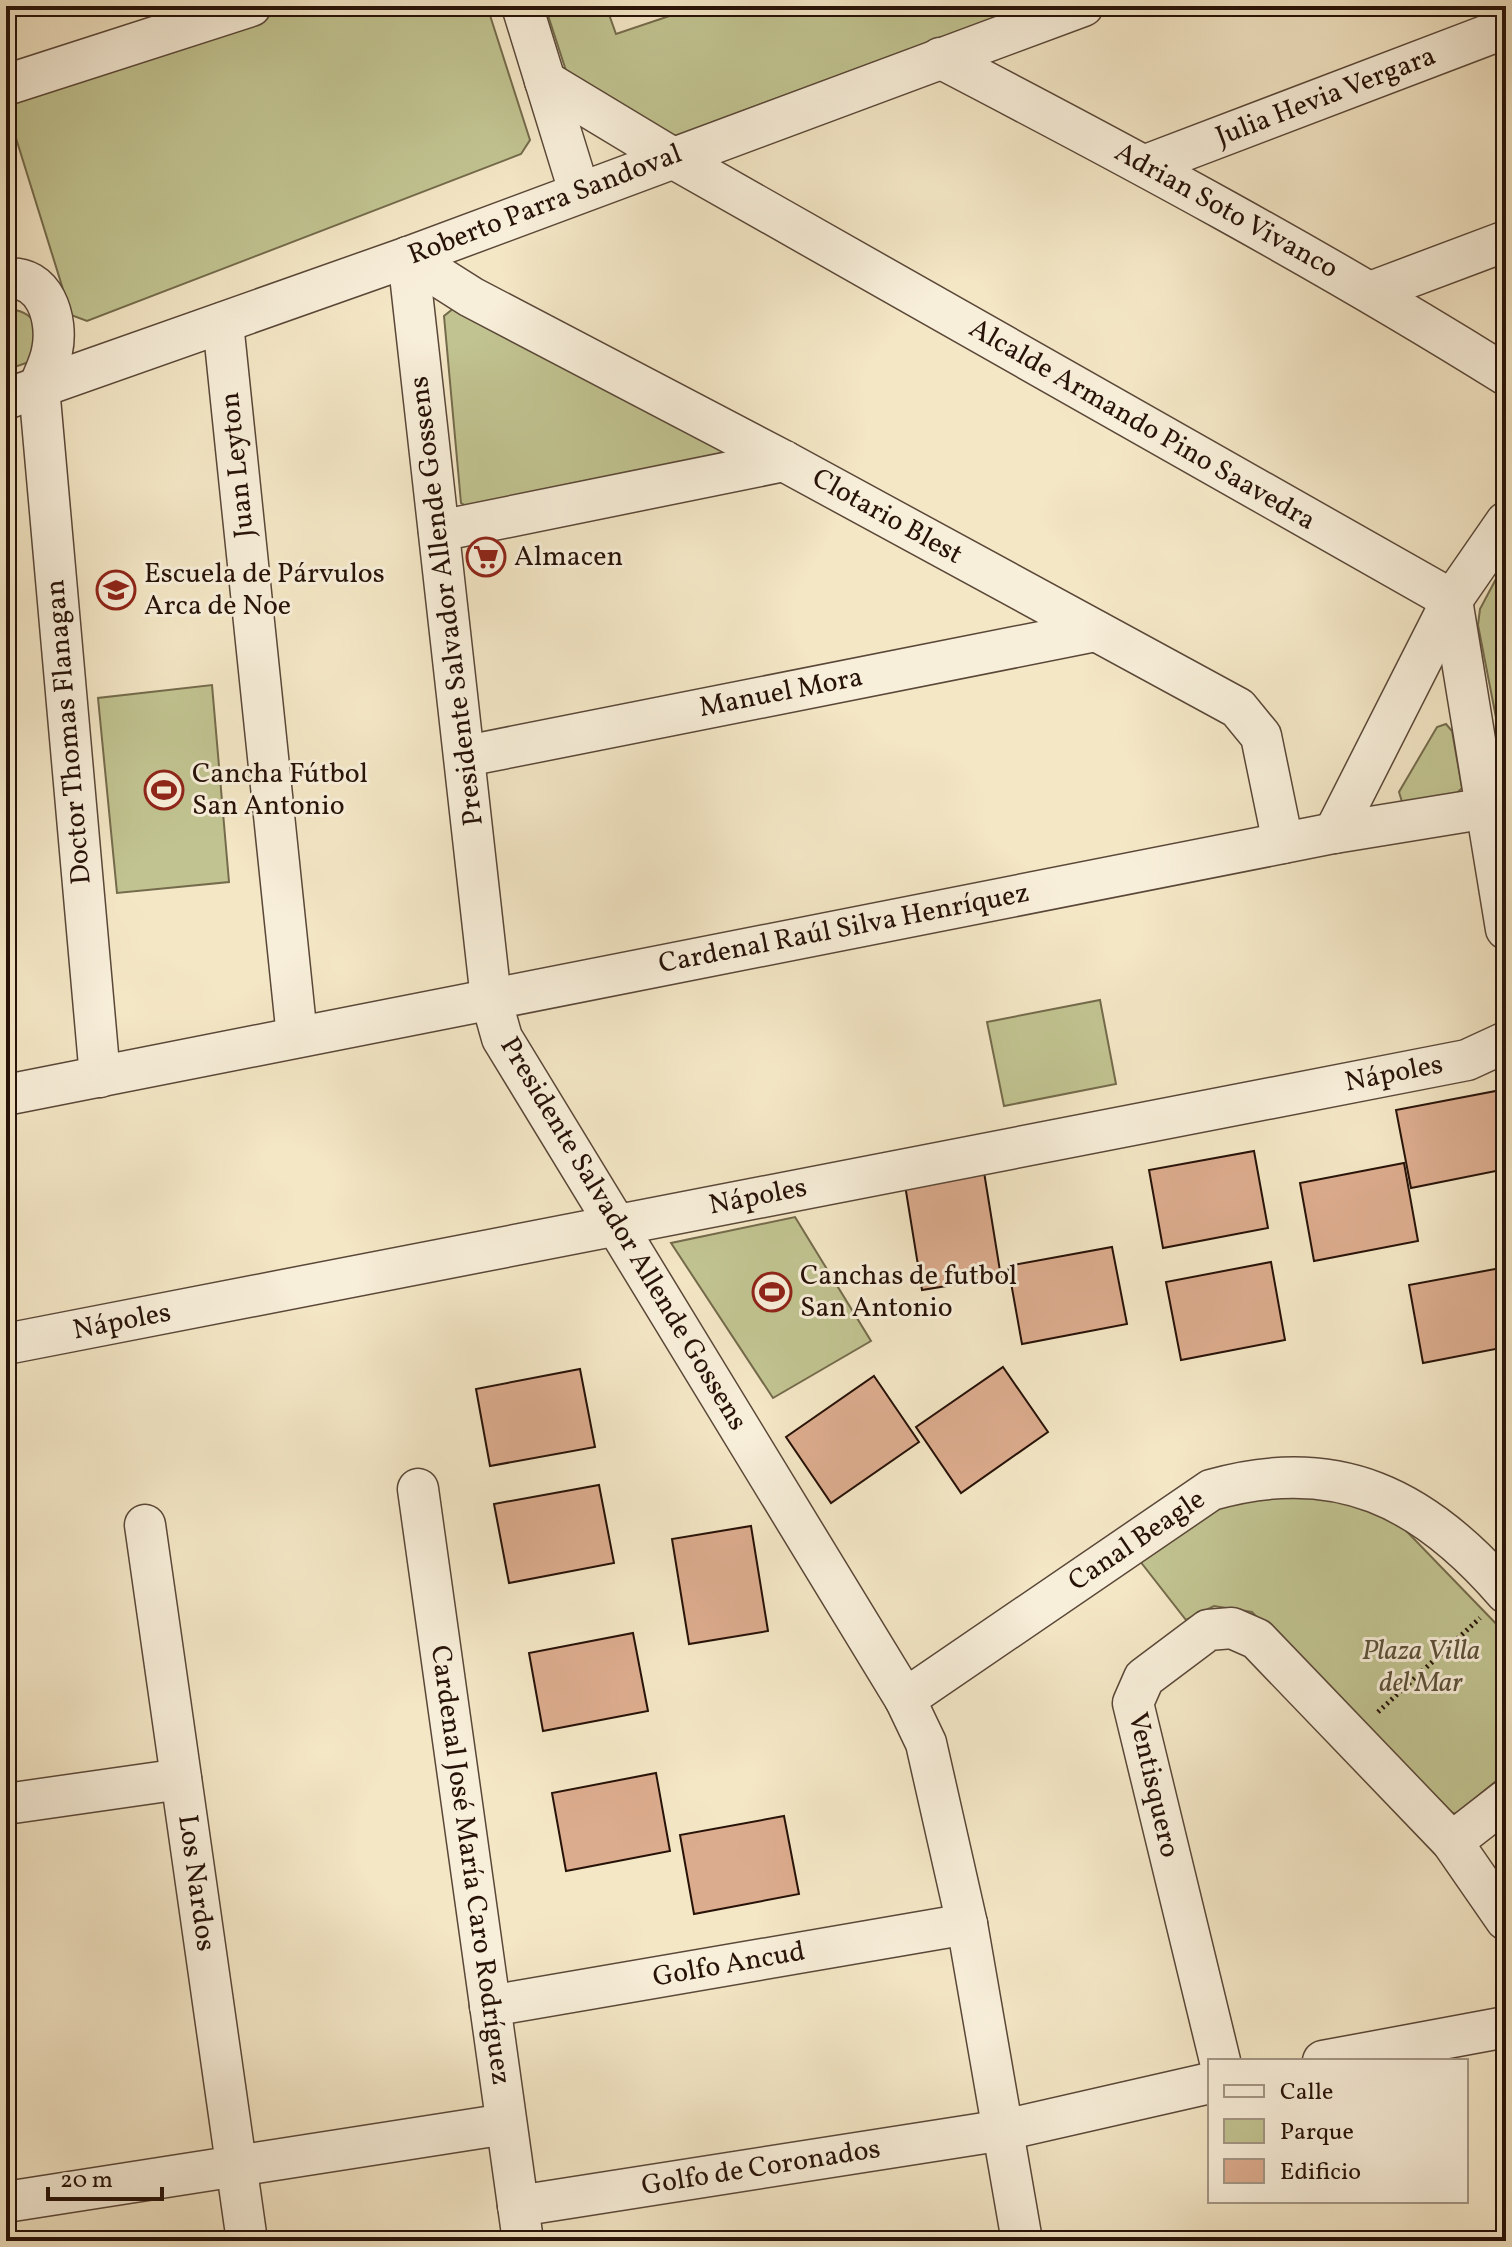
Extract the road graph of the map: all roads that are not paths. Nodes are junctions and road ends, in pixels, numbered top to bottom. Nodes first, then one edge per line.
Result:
1 (251, 6) edge
2 (522, 6) edge
3 (1083, 6) edge
4 (1506, 28) edge
5 (940, 58) junction
6 (545, 81) junction
7 (6, 85) edge
8 (671, 157) junction
9 (1146, 165) junction
10 (579, 191) junction
11 (1506, 241) edge
12 (408, 257) junction
13 (6, 279) edge
14 (1373, 291) junction
15 (223, 323) junction
16 (1506, 375) edge
17 (22, 393) edge
18 (784, 461) junction
19 (1506, 522) edge
20 (439, 531) junction
21 (1452, 600) junction
22 (1096, 631) junction
23 (466, 756) junction
24 (1497, 806) edge
25 (1334, 833) junction
26 (1283, 843) junction
27 (1506, 929) edge
28 (491, 999) junction
29 (297, 1037) junction
30 (1506, 1042) edge
31 (100, 1077) junction
32 (6, 1095) edge
33 (617, 1225) junction
34 (6, 1344) edge
35 (418, 1489) dead end
36 (145, 1525) dead end
37 (1496, 1585) edge
38 (905, 1699) junction
39 (181, 1779) junction
40 (1506, 1800) edge
41 (6, 1804) edge
42 (1452, 1842) junction
43 (1506, 1920) edge
44 (967, 1924) junction
45 (490, 2006) junction
46 (1506, 2027) edge
47 (1219, 2059) edge
48 (1334, 2059) edge
49 (1208, 2083) edge
50 (506, 2124) junction
51 (1004, 2130) junction
52 (236, 2167) junction
53 (6, 2202) edge
54 (520, 2224) edge
55 (247, 2241) edge
56 (1022, 2241) edge

1 - 7 street
2 - 6 street
3 - 5 street, Roberto Parra Sandoval
4 - 9 street, Julia Hevia Vergara
5 - 8 street, Roberto Parra Sandoval
5 - 9 street, Adrian Soto Vivanco
6 - 8 street, Alcalde Armando Pino Saavedra
6 - 10 street
8 - 10 street, Roberto Parra Sandoval
8 - 21 street, Alcalde Armando Pino Saavedra
9 - 14 street, Adrian Soto Vivanco
10 - 12 street, Roberto Parra Sandoval
11 - 14 street
12 - 15 street, Roberto Parra Sandoval
12 - 18 street, Clotario Blest
12 - 20 street, Presidente Salvador Allende Gossens
13 - 17 street
14 - 16 street, Adrian Soto Vivanco
15 - 17 street, Roberto Parra Sandoval
15 - 29 street, Juan Leyton
17 - 31 street, Doctor Thomas Flanagan
18 - 20 street
18 - 22 street, Clotario Blest
19 - 21 street
20 - 23 street, Presidente Salvador Allende Gossens
21 - 24 street
21 - 25 street
22 - 23 street, Manuel Mora
22 - 26 street, Clotario Blest
23 - 28 street, Presidente Salvador Allende Gossens
24 - 25 street, Cardenal Raúl Silva Henríquez
24 - 27 street
25 - 26 street, Cardenal Raúl Silva Henríquez
26 - 28 street, Cardenal Raúl Silva Henríquez
28 - 29 street, Cardenal Raúl Silva Henríquez
28 - 33 street, Presidente Salvador Allende Gossens
29 - 31 street, Cardenal Raúl Silva Henríquez
30 - 33 street, Nápoles
31 - 32 street, Cardenal Raúl Silva Henríquez
33 - 34 street, Nápoles
33 - 38 street, Presidente Salvador Allende Gossens
35 - 45 street, Cardenal José María Caro Rodríguez
36 - 39 street, Los Nardos
37 - 38 street, Canal Beagle
38 - 44 street, Presidente Salvador Allende Gossens
39 - 41 street
39 - 52 street, Los Nardos
40 - 42 street
42 - 43 street, Ventisquero
42 - 47 street, Ventisquero
44 - 45 street, Golfo Ancud
44 - 51 street
45 - 50 street, Cardenal José María Caro Rodríguez
46 - 48 street
49 - 51 street, Golfo de Coronados
50 - 52 street
50 - 54 street, Cardenal José María Caro Rodríguez
51 - 54 street, Golfo de Coronados
51 - 56 street
52 - 53 street
52 - 55 street, Los Nardos

